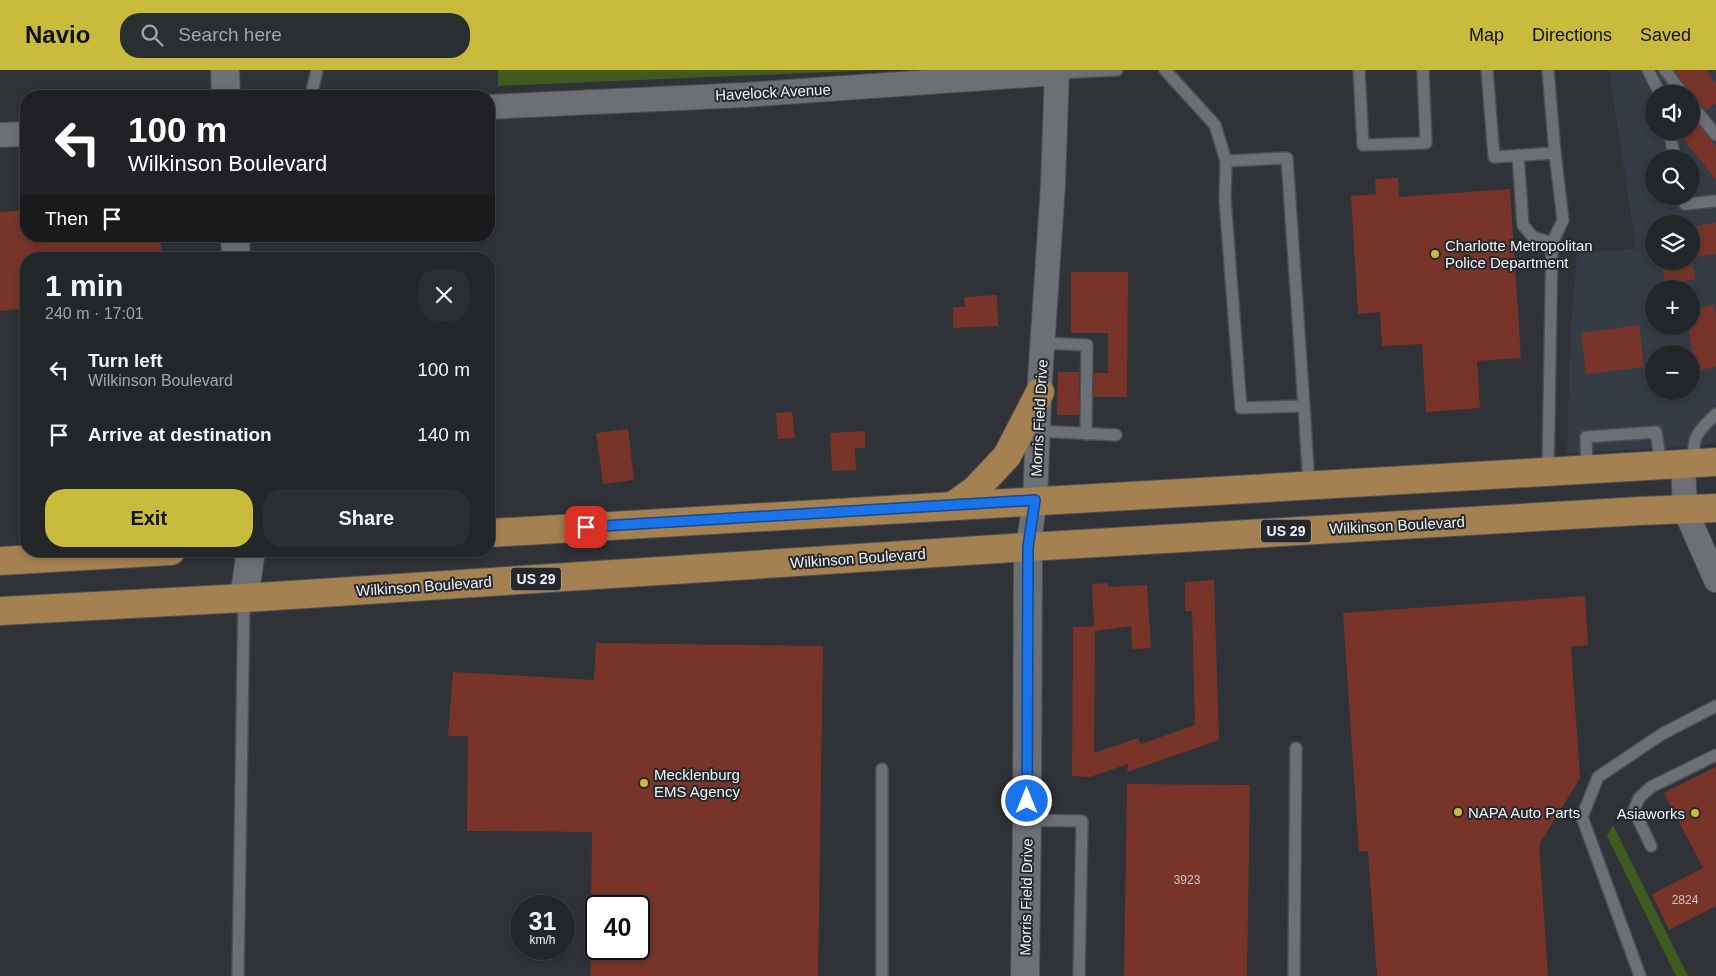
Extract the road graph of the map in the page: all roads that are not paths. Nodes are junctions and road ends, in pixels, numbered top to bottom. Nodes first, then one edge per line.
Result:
1 (225, 70) edge
2 (317, 70) edge
3 (1117, 70) edge
4 (1165, 70) edge
5 (1359, 70) edge
6 (1423, 70) edge
7 (1487, 70) edge
8 (1548, 70) edge
9 (1648, 70) edge
10 (1664, 70) edge
11 (1057, 72) edge
12 (1656, 85) edge
13 (1676, 85) edge
14 (226, 90) edge
15 (312, 90) edge
16 (495, 108) edge
17 (1700, 115) edge
18 (20, 134) edge
19 (1716, 135) edge
20 (0, 136) edge
21 (1555, 153) junction
22 (1518, 156) junction
23 (1226, 161) junction
24 (1716, 200) edge
25 (1700, 202) edge
26 (1552, 243) junction
27 (1043, 343) junction
28 (1040, 392) junction
29 (1304, 406) junction
30 (1716, 414) edge
31 (1038, 431) junction
32 (1086, 434) junction
33 (1116, 435) dead end
34 (1688, 464) edge
35 (1548, 471) junction
36 (1309, 486) junction
37 (1035, 500) junction
38 (954, 505) junction
39 (1716, 508) edge
40 (1685, 510) junction
41 (495, 533) edge
42 (1028, 547) junction
43 (68, 557) edge
44 (251, 557) edge
45 (0, 561) edge
46 (1716, 580) edge
47 (244, 598) junction
48 (0, 611) edge
49 (1716, 706) edge
50 (1296, 748) dead end
51 (1716, 755) edge
52 (882, 769) dead end
53 (1027, 820) junction
54 (1651, 846) dead end
55 (238, 976) edge
56 (882, 976) edge
57 (1025, 976) edge
58 (1080, 976) edge
59 (1294, 976) edge
60 (1640, 976) edge

1 - 14 street
2 - 15 lane
3 - 11 lane
4 - 23 lane
5 - 6 lane
7 - 22 lane
8 - 21 lane
9 - 12 lane
10 - 13 lane
11 - 16 street, Havelock Avenue
11 - 27 street, Morris Field Drive
17 - 19 lane
18 - 20 street
21 - 22 lane
21 - 26 lane
22 - 26 lane
23 - 29 lane
23 - 29 lane
24 - 25 lane
26 - 35 lane
27 - 28 street, Morris Field Drive
27 - 32 lane
28 - 31 street, Morris Field Drive
28 - 38 main road
29 - 36 lane
30 - 34 lane
31 - 32 lane
31 - 37 street, Morris Field Drive
32 - 33 lane
34 - 35 main road
34 - 40 street
35 - 36 main road
36 - 37 main road
37 - 38 main road
37 - 42 street, Morris Field Drive
38 - 41 main road
39 - 40 main road, Wilkinson Boulevard / US 29
40 - 42 main road, Wilkinson Boulevard / US 29
40 - 46 street
42 - 47 main road, Wilkinson Boulevard / US 29
42 - 53 street, Morris Field Drive
43 - 45 main road
44 - 47 street
47 - 48 main road, Wilkinson Boulevard / US 29
47 - 55 lane
49 - 60 lane
50 - 59 lane
51 - 54 lane
52 - 56 lane
53 - 57 street, Morris Field Drive
53 - 58 lane

